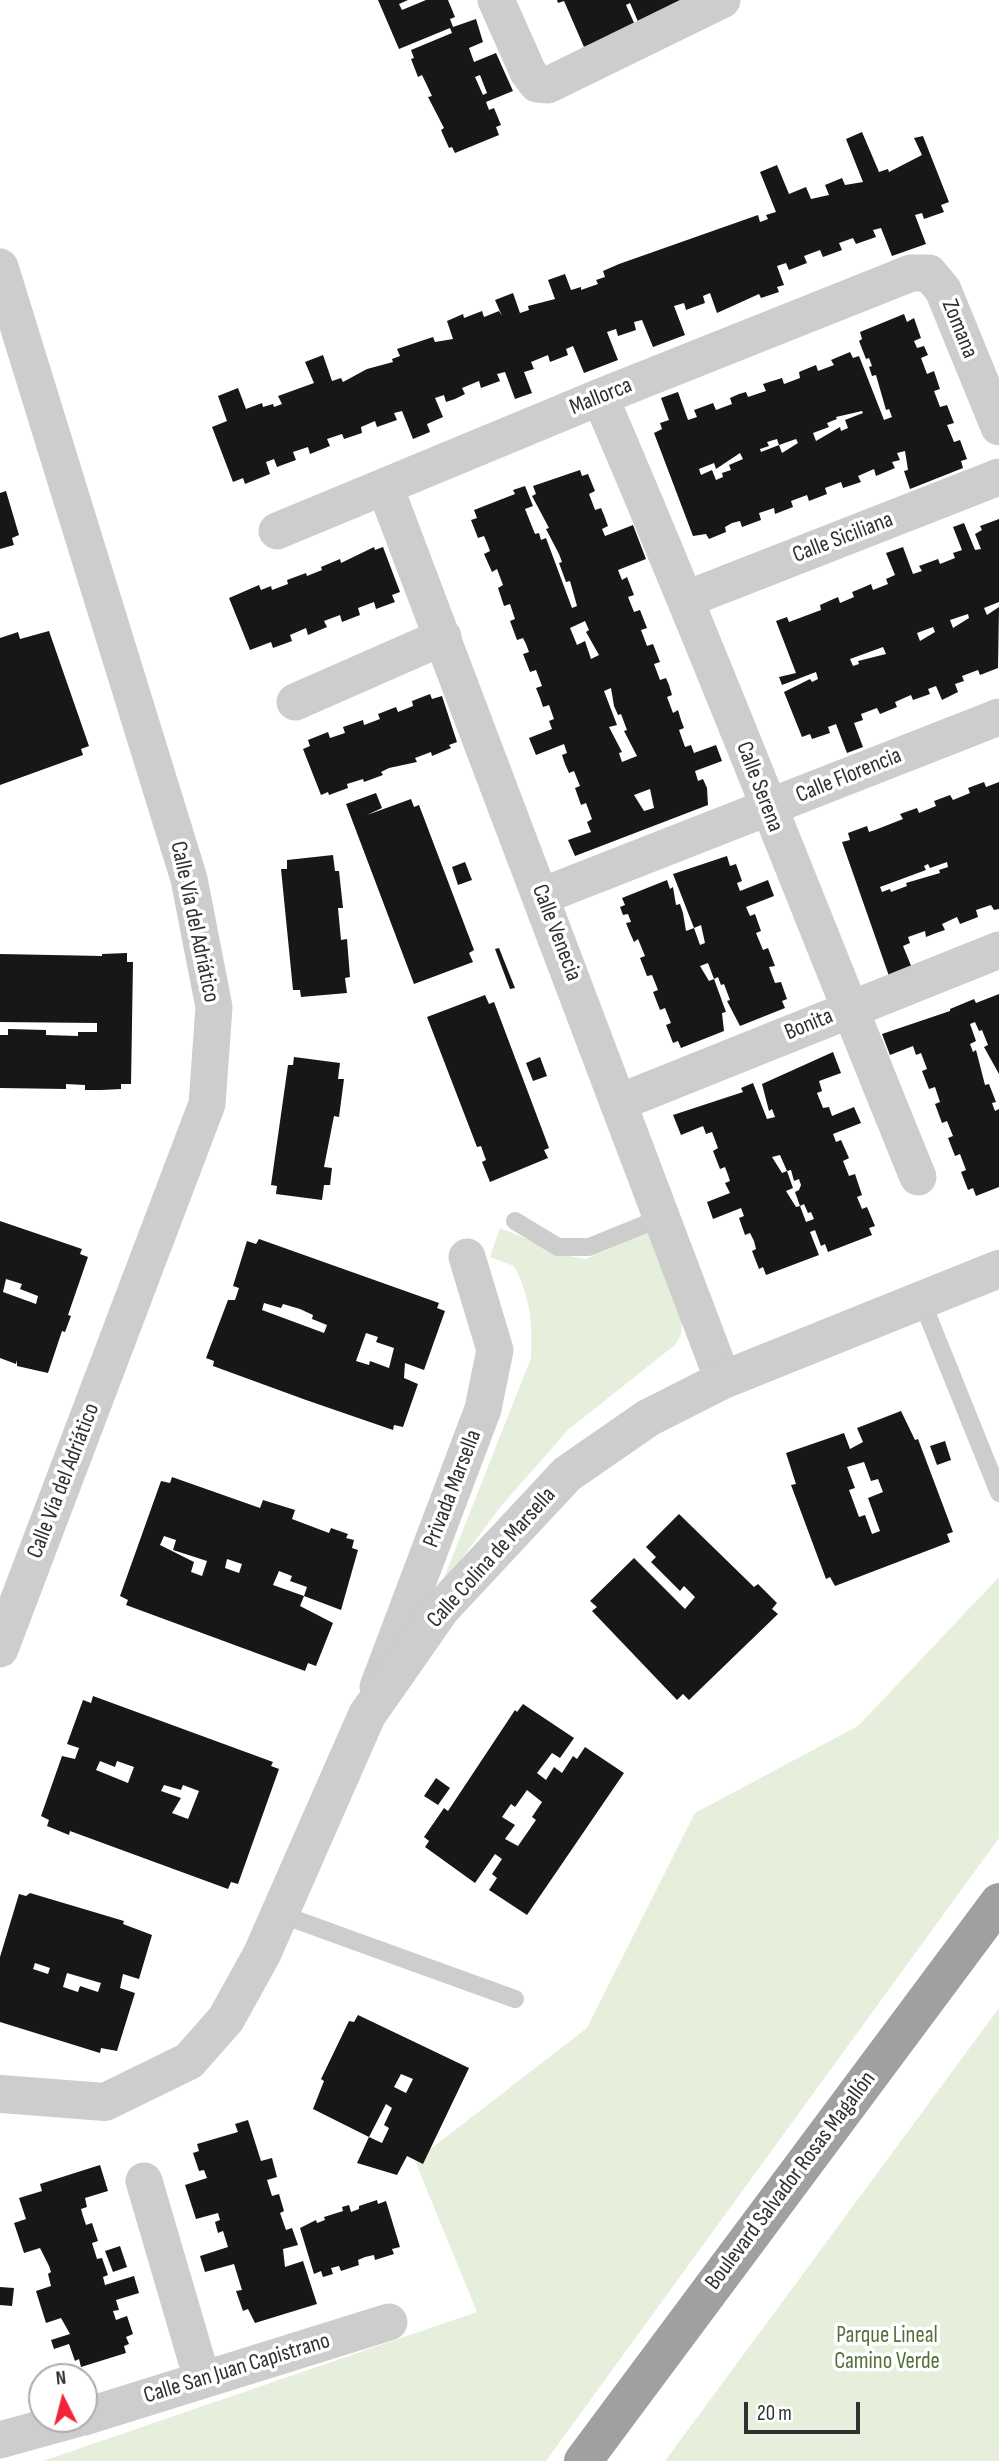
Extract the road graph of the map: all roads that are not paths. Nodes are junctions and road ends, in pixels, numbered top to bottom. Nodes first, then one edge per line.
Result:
1 (496, 0) edge
2 (722, 0) edge
3 (0, 267) edge
4 (929, 273) joint
5 (600, 397) junction
6 (999, 427) edge
7 (999, 477) edge
8 (385, 487) junction
9 (277, 531) dead end
10 (687, 599) junction
11 (443, 637) junction
12 (295, 702) dead end
13 (999, 717) edge
14 (767, 808) junction
15 (542, 896) junction
16 (999, 950) edge
17 (849, 1008) junction
18 (620, 1102) junction
19 (918, 1177) dead end
20 (663, 1217) junction
21 (515, 1221) dead end
22 (467, 1257) dead end
23 (999, 1269) edge
24 (921, 1299) junction
25 (723, 1380) junction
26 (999, 1493) edge
27 (0, 1649) edge
28 (367, 1715) junction
29 (998, 1905) edge
30 (280, 1914) junction
31 (515, 1999) dead end
32 (0, 2094) edge
33 (144, 2181) dead end
34 (389, 2322) dead end
35 (202, 2379) junction
36 (98, 2412) edge
37 (28, 2432) edge
38 (0, 2440) edge
39 (583, 2461) edge

1 - 2 street
3 - 27 street, Calle Vía del Adriático
4 - 5 street, Mallorca
4 - 6 street, Zomana
5 - 8 street, Mallorca
5 - 10 street, Calle Serena
7 - 10 street, Calle Siciliana
8 - 9 street, Mallorca
8 - 11 street, Calle Venecia
10 - 14 street, Calle Serena
11 - 12 street
11 - 15 street, Calle Venecia
13 - 14 street, Calle Florencia
14 - 15 street, Calle Florencia
14 - 17 street, Calle Serena
15 - 18 street, Calle Venecia
16 - 17 street, Bonita
17 - 18 street, Bonita
17 - 19 street, Calle Serena
18 - 20 street, Calle Venecia
20 - 21 lane
20 - 25 street, Calle Venecia
22 - 28 street, Privada Marsella
23 - 24 street, Calle Colina de Marsella
24 - 25 street, Calle Colina de Marsella
24 - 26 lane
25 - 28 street, Calle Colina de Marsella
28 - 30 street, Calle Colina de Marsella
29 - 39 highway, Boulevard Salvador Rosas Magallón
30 - 31 lane
30 - 32 street, Calle Colina de Marsella
33 - 35 street
34 - 35 street, Calle San Juan Capistrano
35 - 36 street, Calle San Juan Capistrano
37 - 38 street

